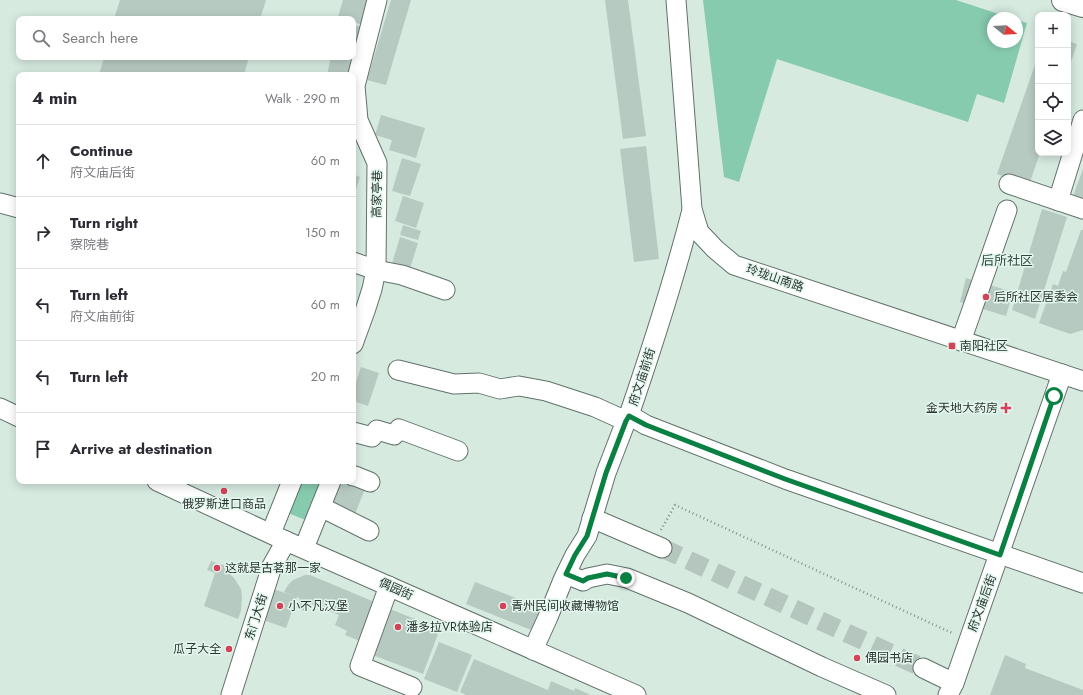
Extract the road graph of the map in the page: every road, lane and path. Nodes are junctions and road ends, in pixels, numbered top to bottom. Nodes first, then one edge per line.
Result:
1 (377, 0) edge
2 (676, 0) edge
3 (1063, 0) edge
4 (1083, 6) edge
5 (356, 82) edge
6 (356, 97) edge
7 (1083, 120) edge
8 (1010, 184) dead end
9 (1058, 200) junction
10 (0, 203) edge
11 (16, 207) edge
12 (692, 209) junction
13 (1083, 209) edge
14 (1007, 210) dead end
15 (356, 263) edge
16 (376, 270) junction
17 (444, 290) dead end
18 (356, 336) edge
19 (961, 341) junction
20 (398, 370) dead end
21 (1062, 374) junction
22 (1083, 381) edge
23 (0, 408) edge
24 (16, 416) edge
25 (628, 418) junction
26 (356, 433) edge
27 (458, 451) dead end
28 (164, 484) edge
29 (291, 484) edge
30 (330, 484) edge
31 (321, 507) junction
32 (592, 518) junction
33 (369, 531) dead end
34 (279, 537) junction
35 (657, 546) joint
36 (304, 548) junction
37 (1000, 555) junction
38 (566, 574) junction
39 (1083, 583) edge
40 (389, 586) junction
41 (969, 641) junction
42 (533, 650) junction
43 (924, 668) tunnel mouth
44 (412, 687) dead end
45 (951, 689) edge
46 (626, 693) edge
47 (231, 695) edge
48 (886, 695) edge

1 - 5 street, 高家亭巷
2 - 12 street, 玲珑山南路
3 - 4 main road
6 - 16 street, 高家亭巷
7 - 9 street
8 - 9 street
9 - 13 street
10 - 11 street
12 - 19 street, 玲珑山南路
12 - 25 street, 府文庙前街
14 - 19 street
15 - 16 street
16 - 17 street
16 - 18 street, 高家亭巷
19 - 21 street, 玲珑山南路
20 - 25 street
21 - 22 street, 玲珑山南路
21 - 37 street, 府文庙后街
23 - 24 street
25 - 32 street, 府文庙前街
25 - 37 street
26 - 27 street
28 - 34 street, 偶园街
29 - 34 street
30 - 31 street
31 - 33 street
31 - 36 street
32 - 35 street
32 - 38 street, 府文庙前街
34 - 36 street, 偶园街
34 - 47 street, 东门大街
35 - 41 path
36 - 40 street, 偶园街
37 - 39 street
37 - 41 street, 府文庙后街
38 - 42 street, 府文庙前街
38 - 48 street
40 - 42 street, 偶园街
40 - 44 street
41 - 45 street, 府文庙后街
42 - 46 street, 偶园街
43 - 45 street

